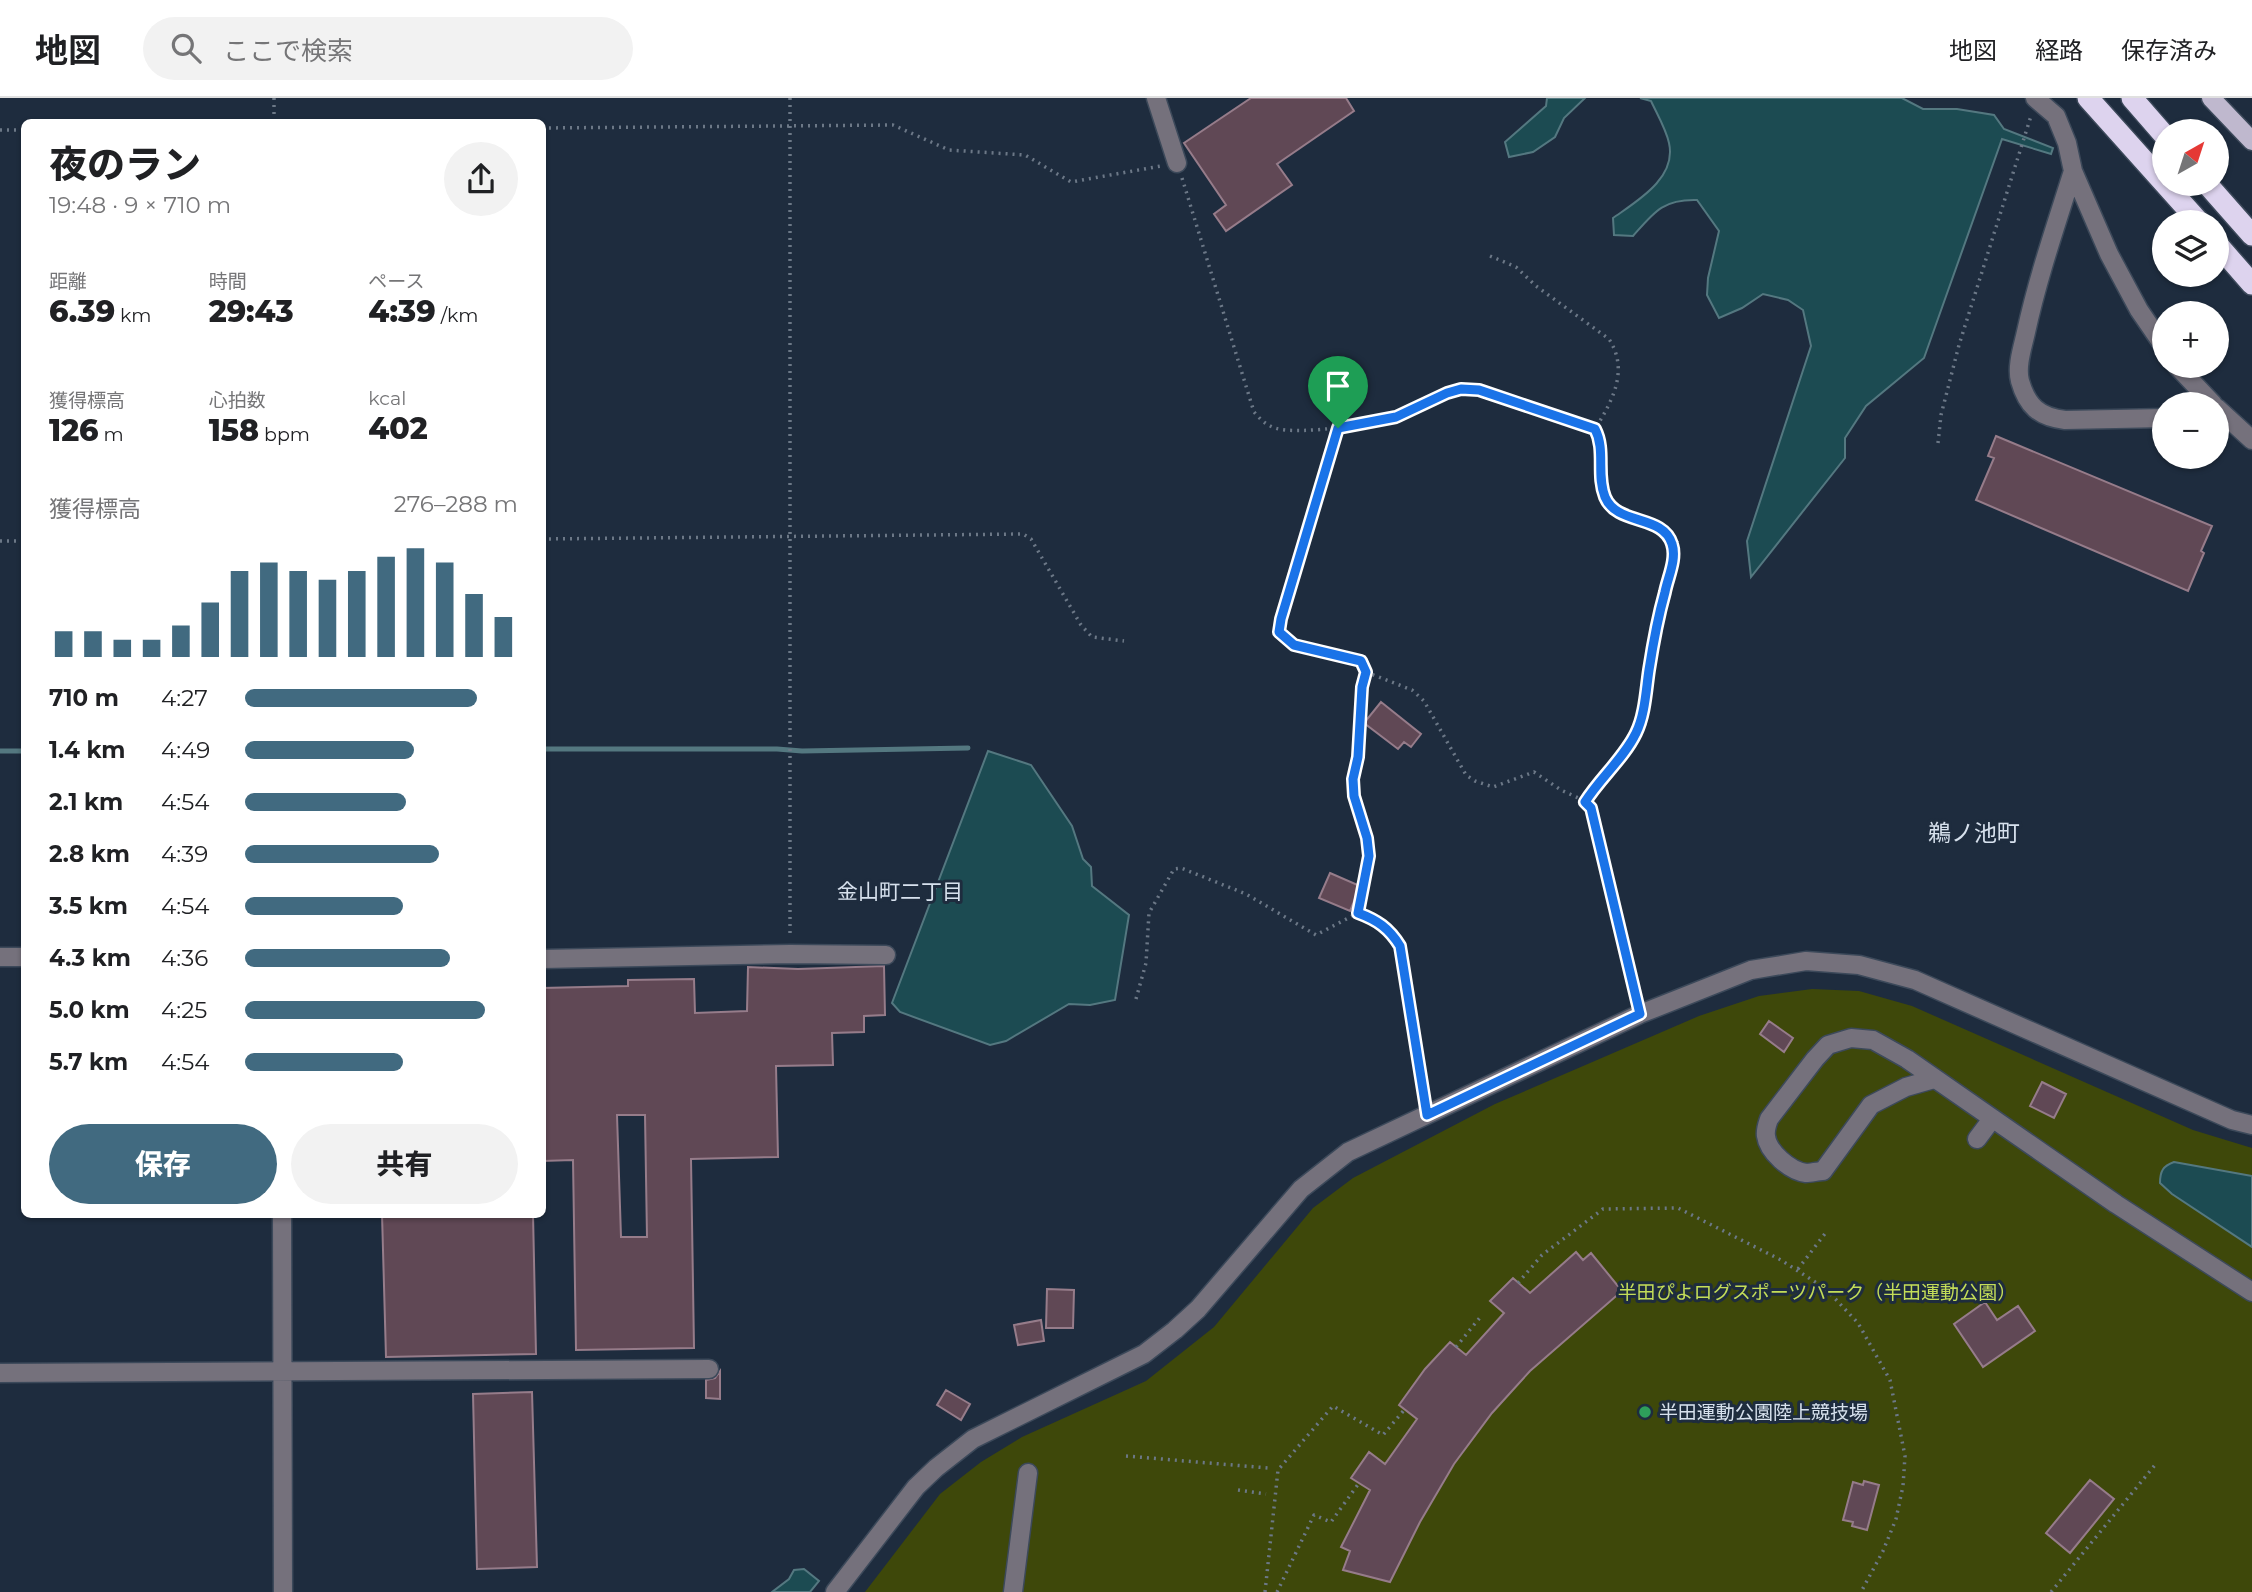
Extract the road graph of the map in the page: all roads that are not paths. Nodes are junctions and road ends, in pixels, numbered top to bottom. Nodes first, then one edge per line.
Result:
1 (1156, 98) edge
2 (2036, 98) edge
3 (2088, 98) edge
4 (2132, 98) edge
5 (2211, 98) edge
6 (2152, 121) edge
7 (2252, 141) edge
8 (1177, 163) road end
9 (2073, 171) junction
10 (2218, 196) edge
11 (2188, 210) edge
12 (2252, 235) edge
13 (2229, 258) edge
14 (2252, 284) edge
15 (2152, 329) edge
16 (2188, 378) edge
17 (2202, 392) edge
18 (2152, 418) edge
19 (2229, 419) edge
20 (2252, 440) edge
21 (886, 955) dead end
22 (0, 957) edge
23 (21, 957) edge
24 (546, 960) edge
25 (1934, 1079) junction
26 (1992, 1119) junction
27 (2252, 1125) edge
28 (1977, 1139) dead end
29 (282, 1218) edge
30 (2252, 1292) edge
31 (709, 1369) dead end
32 (281, 1372) junction
33 (0, 1373) edge
34 (1028, 1473) dead end
35 (283, 1592) edge
36 (835, 1592) edge
37 (1013, 1592) edge

1 - 8 street
2 - 9 street
3 - 11 highway
4 - 6 highway
5 - 7 main road
9 - 15 street
9 - 18 street
10 - 12 highway
13 - 14 highway
16 - 17 street
19 - 20 street
21 - 24 street
22 - 23 street
25 - 25 street
25 - 26 street
26 - 28 street
26 - 30 street
27 - 36 street
29 - 32 street
31 - 32 street
32 - 33 street
32 - 35 street
34 - 37 street

